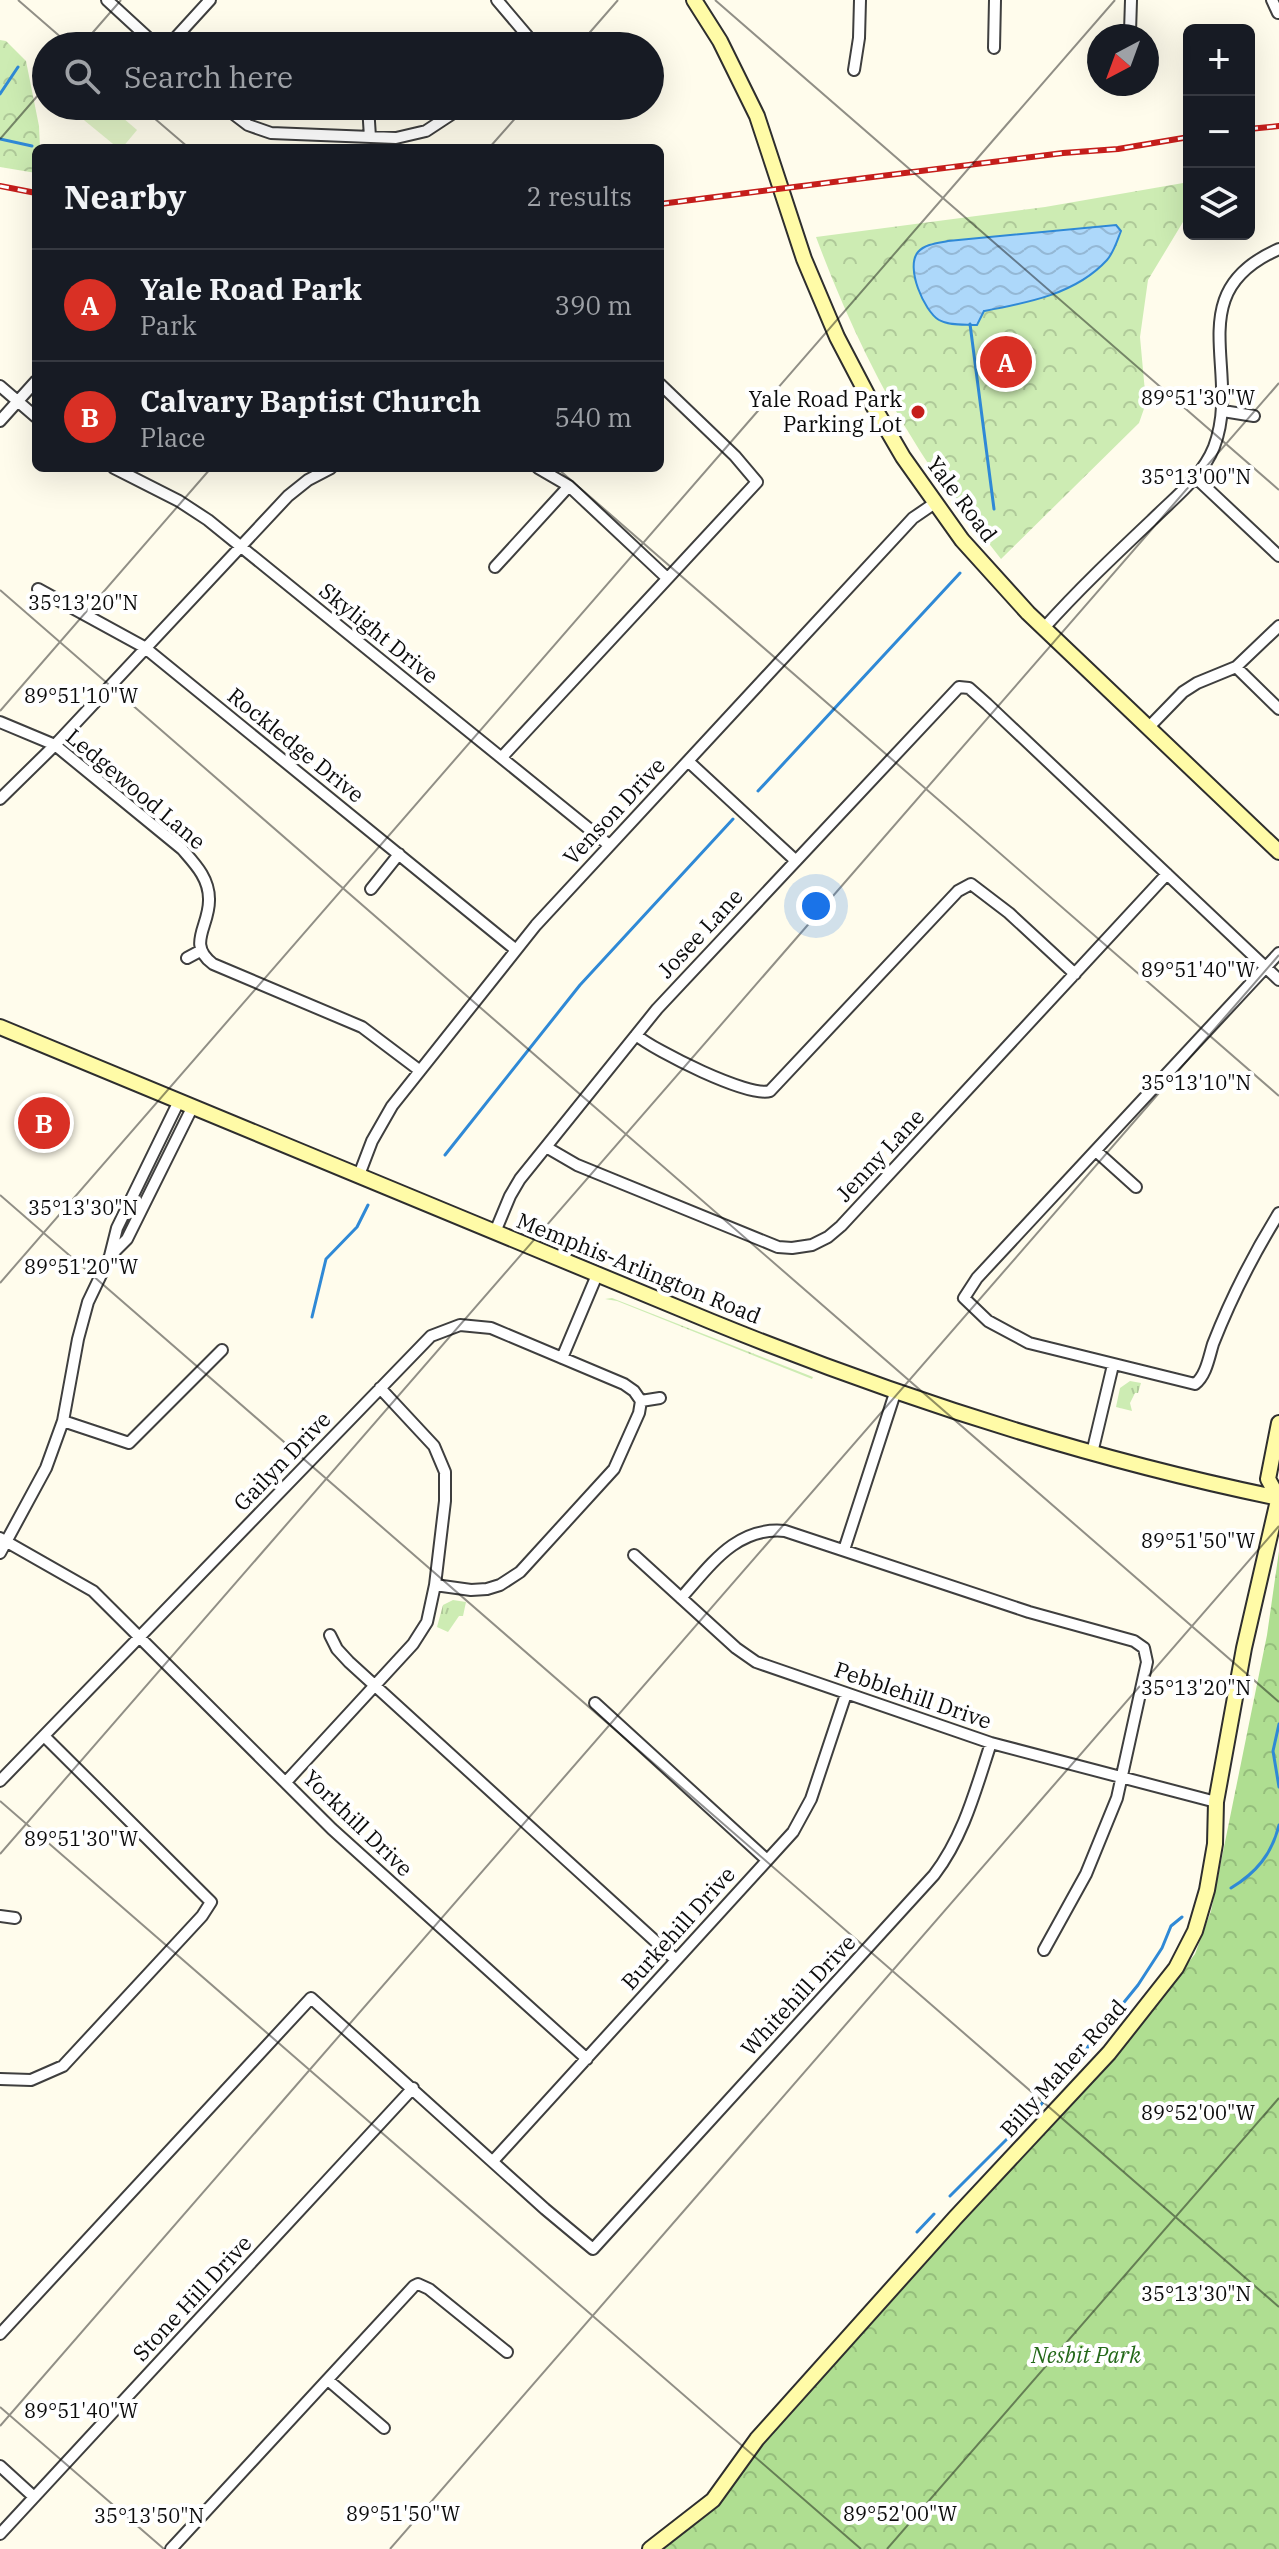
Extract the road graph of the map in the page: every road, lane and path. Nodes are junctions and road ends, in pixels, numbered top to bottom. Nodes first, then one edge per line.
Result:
1 (107, 0) edge
2 (210, 0) edge
3 (497, 0) edge
4 (694, 0) edge
5 (860, 0) edge
6 (995, 0) edge
7 (1131, 0) edge
8 (1272, 0) edge
9 (1278, 13) edge
10 (1130, 24) edge
11 (142, 32) edge
12 (181, 32) edge
13 (524, 32) edge
14 (994, 48) dead end
15 (854, 70) dead end
16 (241, 120) edge
17 (369, 120) edge
18 (443, 120) edge
19 (370, 137) junction
20 (1279, 249) edge
21 (32, 385) edge
22 (0, 386) edge
23 (664, 388) edge
24 (18, 401) junction
25 (1223, 411) junction
26 (32, 413) edge
27 (1254, 416) dead end
28 (0, 421) edge
29 (324, 472) edge
30 (545, 472) edge
31 (140, 474) edge
32 (1195, 477) junction
33 (569, 486) junction
34 (935, 503) junction
35 (239, 546) junction
36 (1279, 556) edge
37 (495, 567) dead end
38 (667, 578) junction
39 (38, 589) dead end
40 (1279, 626) edge
41 (1044, 628) junction
42 (144, 647) junction
43 (1236, 667) junction
44 (1279, 709) edge
45 (0, 722) edge
46 (1148, 728) junction
47 (55, 745) junction
48 (502, 757) junction
49 (688, 761) junction
50 (0, 799) edge
51 (609, 845) junction
52 (1279, 852) edge
53 (399, 854) junction
54 (795, 860) junction
55 (1167, 874) junction
56 (371, 889) dead end
57 (516, 950) junction
58 (200, 951) junction
59 (1279, 953) edge
60 (187, 958) dead end
61 (1266, 968) junction
62 (1075, 974) junction
63 (1279, 980) edge
64 (0, 1027) edge
65 (636, 1035) junction
66 (419, 1070) junction
67 (186, 1104) junction
68 (546, 1147) junction
69 (1096, 1151) junction
70 (359, 1175) junction
71 (1136, 1187) dead end
72 (1279, 1213) edge
73 (495, 1232) junction
74 (597, 1275) junction
75 (222, 1350) dead end
76 (562, 1358) junction
77 (1113, 1365) junction
78 (380, 1388) junction
79 (896, 1390) junction
80 (660, 1398) dead end
81 (641, 1401) junction
82 (63, 1421) junction
83 (1279, 1423) edge
84 (1092, 1453) junction
85 (1279, 1497) edge
86 (3, 1540) edge
87 (844, 1550) junction
88 (0, 1553) edge
89 (634, 1555) dead end
90 (435, 1585) junction
91 (681, 1598) junction
92 (330, 1635) dead end
93 (137, 1637) junction
94 (375, 1686) junction
95 (846, 1694) junction
96 (595, 1703) dead end
97 (44, 1736) junction
98 (991, 1743) junction
99 (1123, 1776) junction
100 (0, 1781) edge
101 (286, 1782) junction
102 (1216, 1802) junction
103 (767, 1860) junction
104 (0, 1916) edge
105 (15, 1918) dead end
106 (1044, 1950) dead end
107 (676, 1960) junction
108 (587, 2059) junction
109 (0, 2079) edge
110 (413, 2088) junction
111 (493, 2161) junction
112 (0, 2334) edge
113 (507, 2352) dead end
114 (328, 2380) junction
115 (384, 2428) dead end
116 (0, 2466) edge
117 (34, 2497) junction
118 (0, 2534) edge
119 (171, 2549) edge
120 (650, 2549) edge

1 - 11 street
2 - 12 street
3 - 13 street
4 - 34 main road, Yale Road
5 - 15 street
6 - 14 street
7 - 10 street
8 - 9 street
16 - 19 street
17 - 19 street
18 - 19 street
20 - 25 street
21 - 24 street
22 - 24 street
23 - 38 street
24 - 26 street
24 - 28 street
25 - 27 street
25 - 32 street
29 - 35 street
30 - 33 street
31 - 35 street, Skylight Drive
32 - 36 street
32 - 41 street
33 - 37 street
33 - 38 street
34 - 41 main road, Yale Road
34 - 49 street, Venson Drive
35 - 42 street
35 - 48 street, Skylight Drive
38 - 48 street
39 - 42 street, Rockledge Drive
40 - 43 street
41 - 46 main road, Yale Road
42 - 47 street
42 - 53 street, Rockledge Drive
43 - 44 street
43 - 46 street
45 - 47 street, Ledgewood Lane
46 - 52 main road, Yale Road
47 - 50 street
47 - 58 street, Ledgewood Lane
48 - 51 street, Skylight Drive
49 - 51 street, Venson Drive
49 - 54 street
51 - 57 street, Venson Drive
53 - 56 street
53 - 57 street, Rockledge Drive
54 - 55 street, Josee Lane
54 - 65 street, Josee Lane
55 - 61 street
55 - 62 street, Jenny Lane
57 - 66 street, Venson Drive
58 - 60 street
58 - 66 street
59 - 61 street
61 - 63 street
61 - 69 street
62 - 65 street
62 - 68 street, Jenny Lane
64 - 67 main road, Memphis-Arlington Road
65 - 68 street, Josee Lane
66 - 70 street, Venson Drive
67 - 70 main road, Memphis-Arlington Road
67 - 82 street
68 - 73 street, Josee Lane
69 - 71 street
69 - 77 street
70 - 73 main road, Memphis-Arlington Road
72 - 77 street
73 - 74 main road, Memphis-Arlington Road
74 - 76 street
74 - 79 main road, Memphis-Arlington Road
75 - 82 street
76 - 78 street, Gailyn Drive
76 - 81 street, Gailyn Drive
77 - 84 street
78 - 90 street
78 - 93 street, Gailyn Drive
79 - 84 main road, Memphis-Arlington Road
79 - 87 street
80 - 81 street
81 - 90 street
82 - 86 street
83 - 85 main road
84 - 85 main road, Memphis-Arlington Road
85 - 102 main road, Billy Maher Road
86 - 88 street
86 - 93 street, Yorkhill Drive
87 - 91 street
87 - 99 street
89 - 91 street, Pebblehill Drive
90 - 94 street
91 - 95 street, Pebblehill Drive
92 - 94 street
93 - 97 street, Gailyn Drive
93 - 101 street, Yorkhill Drive
94 - 101 street
94 - 107 street
95 - 98 street, Pebblehill Drive
95 - 103 street, Burkehill Drive
96 - 103 street
97 - 100 street, Gailyn Drive
97 - 109 street
98 - 99 street, Pebblehill Drive
98 - 111 street, Whitehill Drive
99 - 102 street, Pebblehill Drive
99 - 106 street
101 - 108 street, Yorkhill Drive
102 - 120 main road, Billy Maher Road
103 - 107 street, Burkehill Drive
104 - 105 street
107 - 108 street, Burkehill Drive
108 - 111 street, Burkehill Drive
110 - 111 street
110 - 112 street
110 - 117 street, Stone Hill Drive
113 - 114 street
114 - 115 street
114 - 119 street
116 - 117 street
117 - 118 street, Stone Hill Drive

